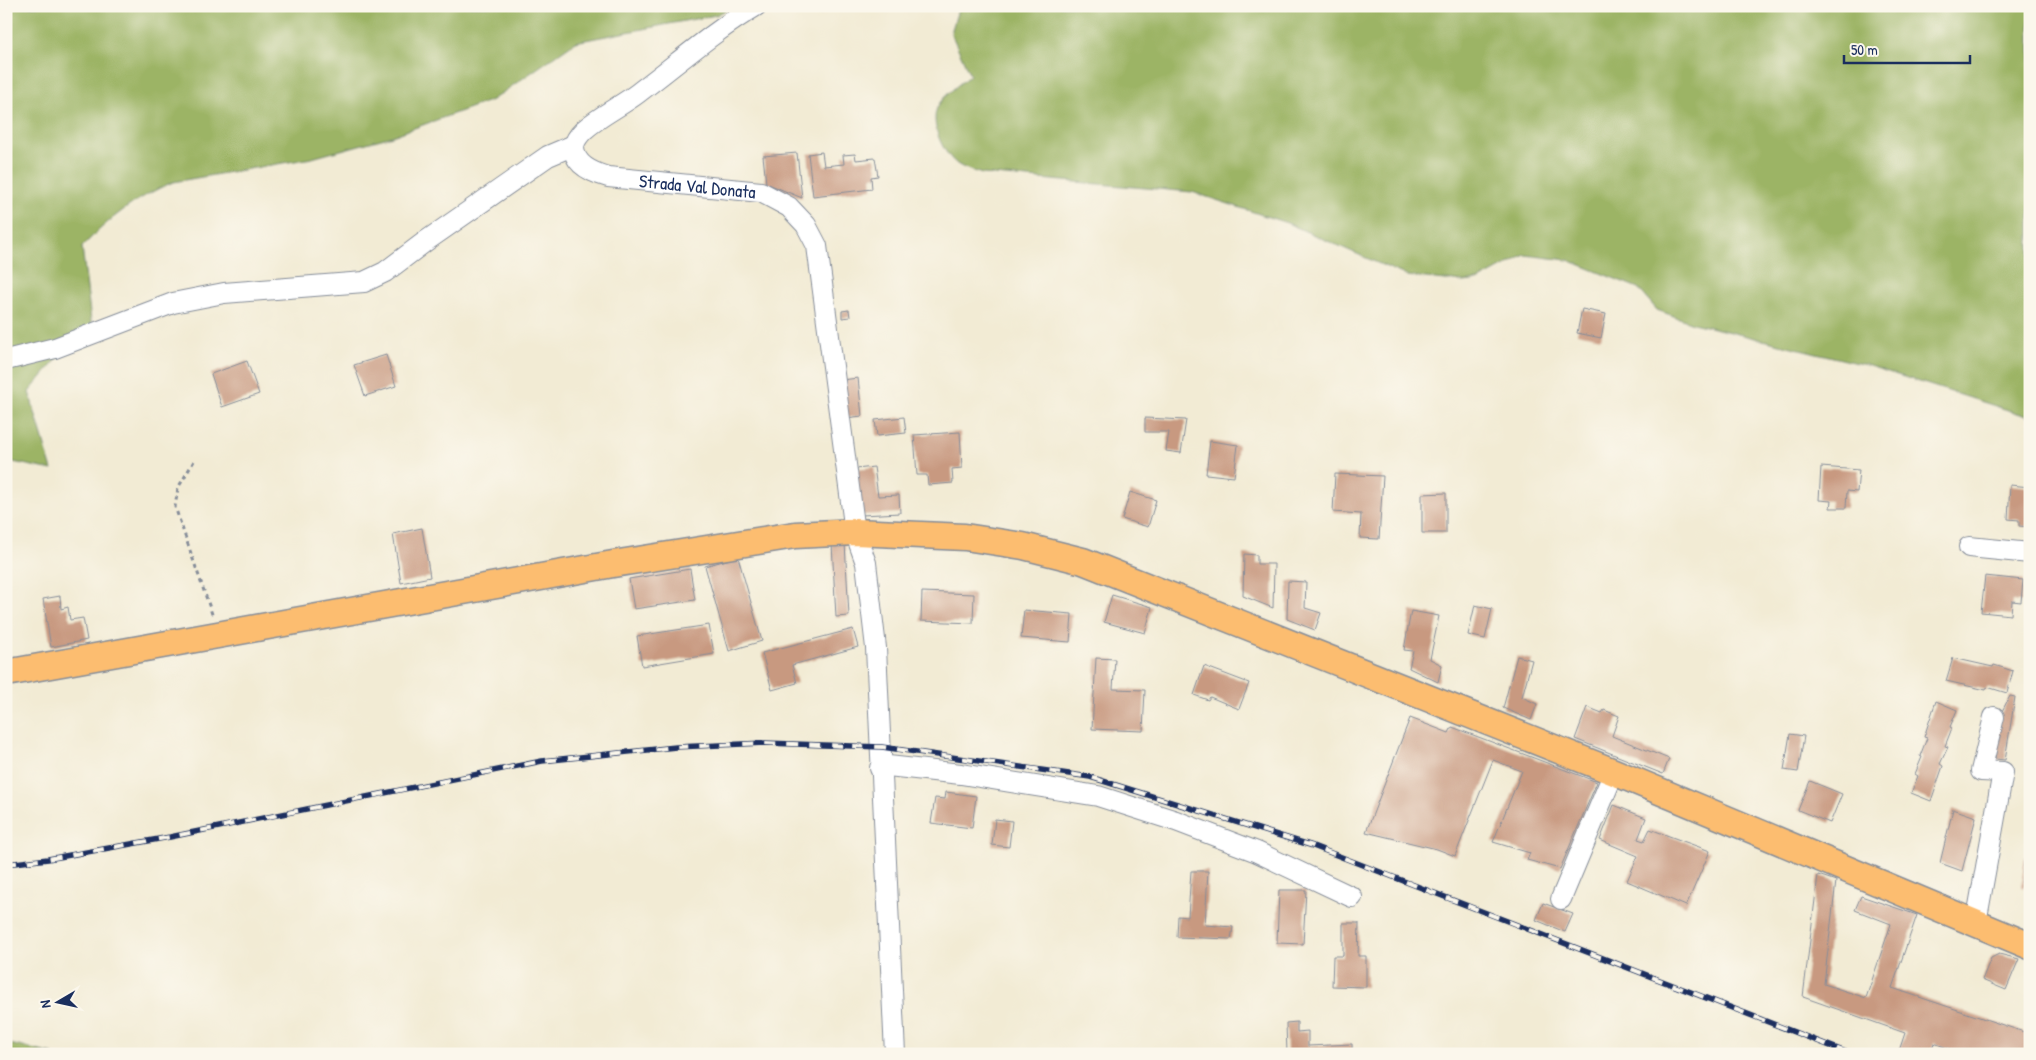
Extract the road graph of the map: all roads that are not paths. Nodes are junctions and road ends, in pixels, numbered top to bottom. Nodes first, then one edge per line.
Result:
1 (756, 6) edge
2 (574, 145) junction
3 (6, 360) edge
4 (855, 532) junction
5 (1969, 547) dead end
6 (2030, 553) edge
7 (6, 673) edge
8 (1994, 717) dead end
9 (880, 768) junction
10 (1614, 772) junction
11 (1352, 897) dead end
12 (1561, 899) dead end
13 (1976, 923) junction
14 (2030, 946) edge
15 (895, 1054) edge

1 - 2 street
2 - 3 street
2 - 4 street, Strada Val Donata
4 - 7 main road
4 - 9 street, Strada Val Donata
4 - 10 main road
5 - 6 street
8 - 13 street
9 - 11 street
9 - 15 street, Strada Val Donata
10 - 12 street
10 - 13 main road
13 - 14 main road

